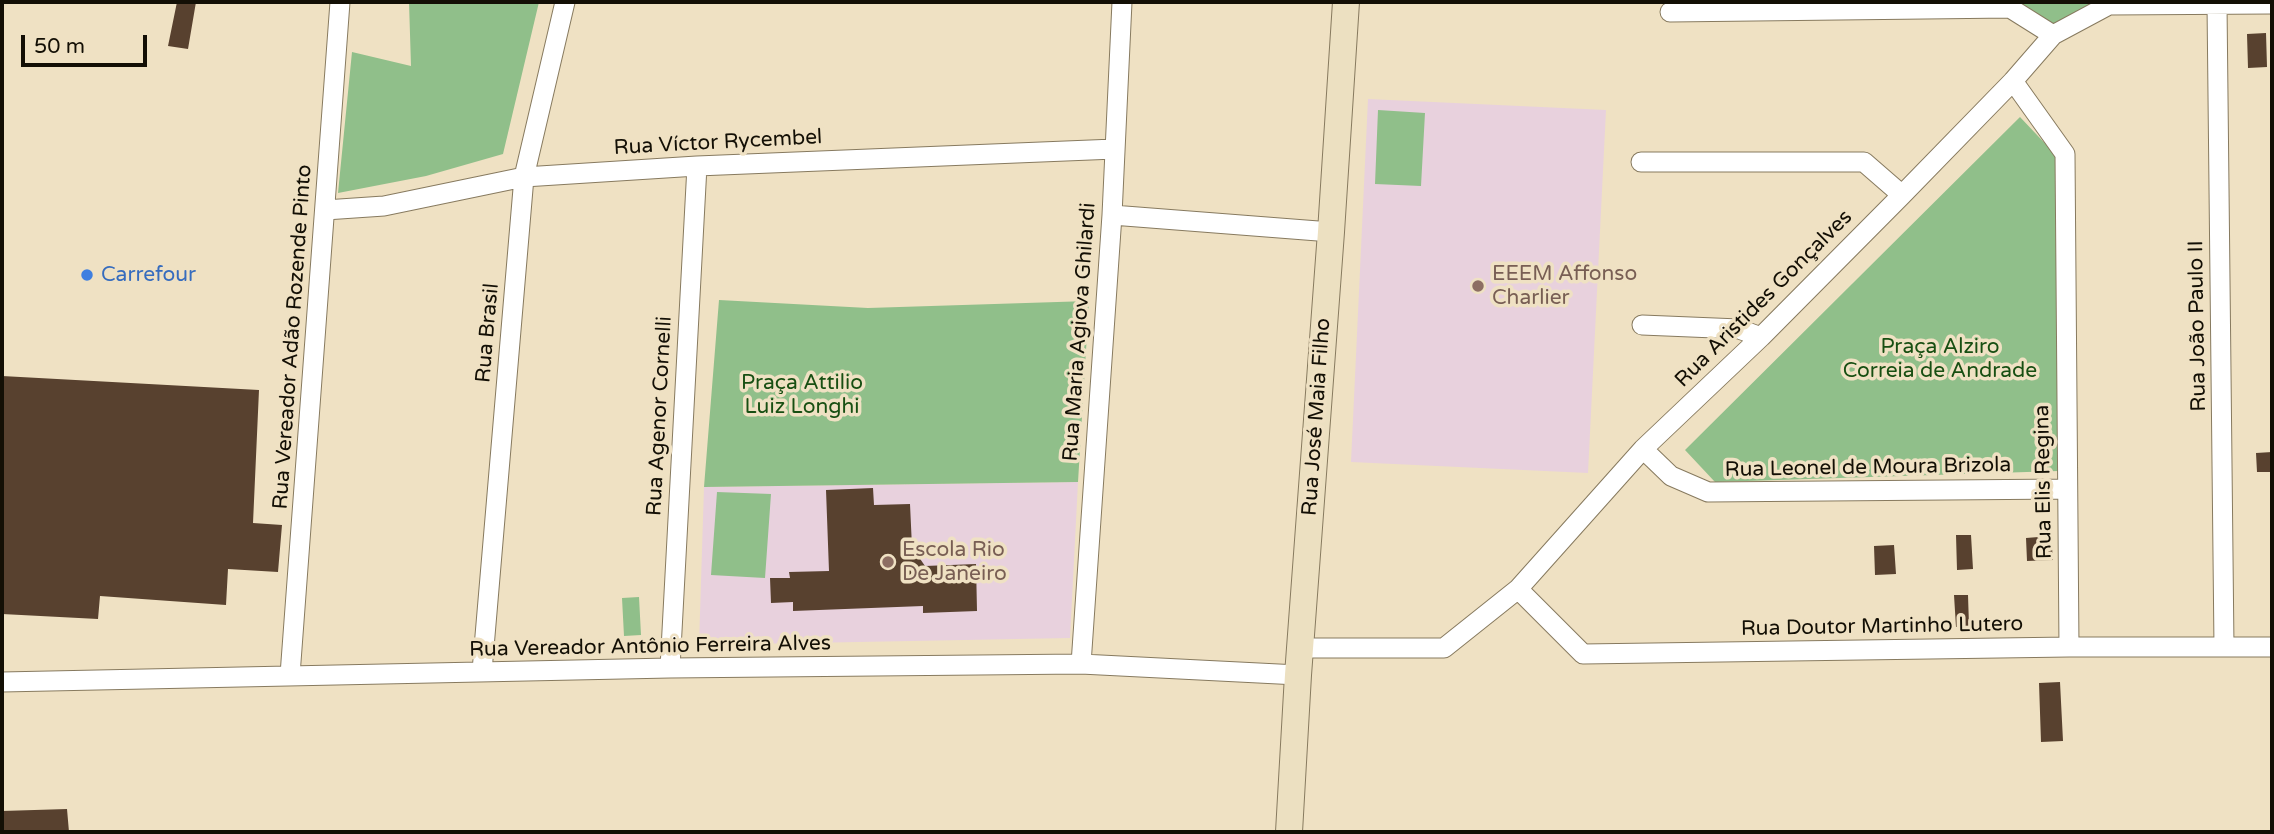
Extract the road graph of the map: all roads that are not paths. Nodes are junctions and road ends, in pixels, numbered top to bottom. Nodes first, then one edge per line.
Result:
1 (340, 2) edge
2 (565, 2) edge
3 (1122, 2) edge
4 (1346, 2) edge
5 (2217, 4) junction
6 (2272, 4) edge
7 (1670, 12) dead end
8 (2053, 35) junction
9 (2013, 80) junction
10 (1115, 149) junction
11 (1641, 162) dead end
12 (697, 166) junction
13 (524, 177) junction
14 (1902, 195) junction
15 (325, 210) junction
16 (1112, 215) junction
17 (1331, 232) junction
18 (1642, 325) dead end
19 (1761, 337) junction
20 (1643, 449) junction
21 (2066, 489) junction
22 (1518, 589) junction
23 (2069, 647) junction
24 (2224, 647) junction
25 (2272, 647) edge
26 (1300, 648) junction
27 (1081, 664) junction
28 (670, 668) junction
29 (482, 671) junction
30 (1298, 674) junction
31 (290, 675) junction
32 (2, 682) edge
33 (1289, 832) edge

1 - 15 street, Rua Vereador Adão Rozende Pinto
2 - 13 street, Rua Brasil
3 - 10 street, Rua Maria Agiova Ghilardi
4 - 17 street, Rua José Maia Filho
5 - 6 street, Rua Aristides Gonçalves
5 - 8 street, Rua Aristides Gonçalves
5 - 24 street, Rua João Paulo II
7 - 8 street
8 - 9 street, Rua Aristides Gonçalves
9 - 14 street, Rua Aristides Gonçalves
9 - 21 street, Rua Elis Regina
10 - 12 street, Rua Víctor Rycembel
10 - 16 street, Rua Maria Agiova Ghilardi
11 - 14 street
12 - 13 street, Rua Víctor Rycembel
12 - 28 street, Rua Agenor Cornelli
13 - 15 street, Rua Víctor Rycembel
13 - 29 street, Rua Brasil
14 - 19 street, Rua Aristides Gonçalves
15 - 31 street, Rua Vereador Adão Rozende Pinto
16 - 17 street
16 - 27 street, Rua Maria Agiova Ghilardi
17 - 26 street, Rua José Maia Filho
18 - 19 street
19 - 20 street, Rua Aristides Gonçalves
20 - 21 street, Rua Leonel de Moura Brizola
20 - 22 street, Rua Aristides Gonçalves
21 - 23 street, Rua Elis Regina
22 - 23 street, Rua Doutor Martinho Lutero
22 - 26 street, Rua Aristides Gonçalves
23 - 24 street, Rua Doutor Martinho Lutero
24 - 25 street, Rua Doutor Martinho Lutero
26 - 30 street, Rua José Maia Filho
27 - 28 street, Rua Vereador Antônio Ferreira Alves
27 - 30 street, Rua Vereador Antônio Ferreira Alves
28 - 29 street, Rua Vereador Antônio Ferreira Alves
29 - 31 street, Rua Vereador Antônio Ferreira Alves
30 - 33 street, Rua José Maia Filho
31 - 32 street, Rua Vereador Antônio Ferreira Alves

